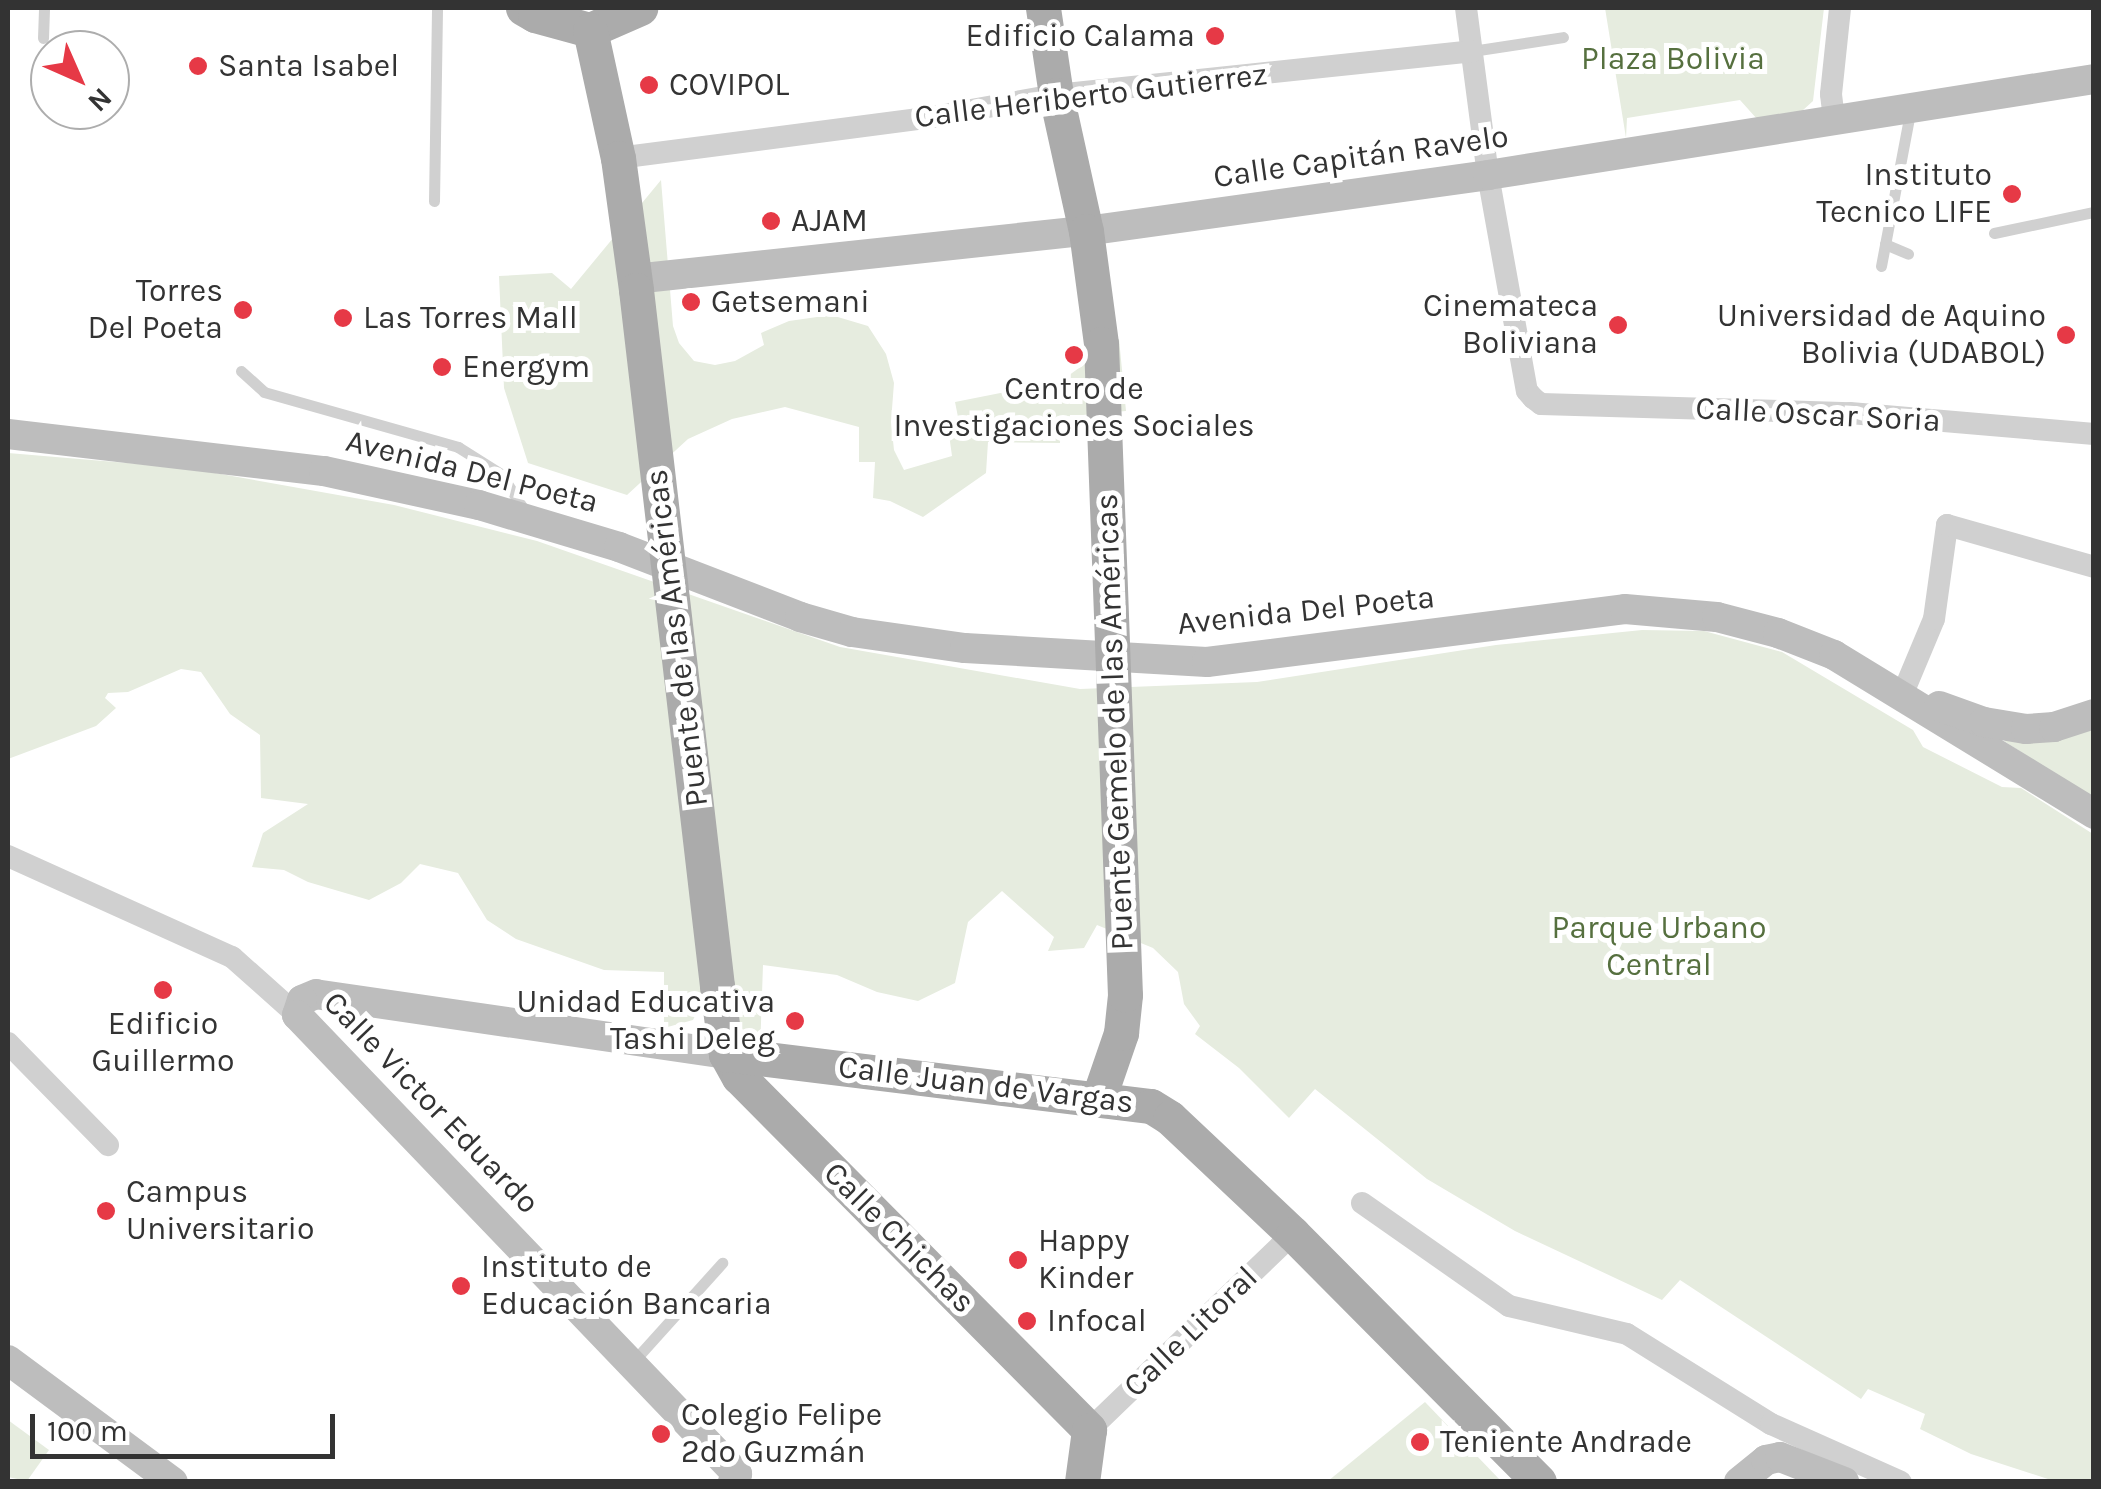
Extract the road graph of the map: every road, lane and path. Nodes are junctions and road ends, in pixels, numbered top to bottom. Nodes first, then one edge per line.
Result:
1 (437, 8) edge
2 (523, 8) edge
3 (640, 8) edge
4 (1044, 8) edge
5 (1466, 8) edge
6 (1840, 8) edge
7 (590, 30) junction
8 (1563, 37) dead end
9 (1472, 51) junction
10 (2094, 79) edge
11 (1056, 95) junction
12 (1910, 108) junction
13 (1834, 119) junction
14 (618, 158) junction
15 (1488, 175) junction
16 (434, 201) dead end
17 (2094, 212) edge
18 (1086, 231) junction
19 (1994, 234) dead end
20 (1885, 244) junction
21 (1908, 254) dead end
22 (1880, 266) dead end
23 (635, 285) junction
24 (241, 371) dead end
25 (8, 434) edge
26 (2094, 434) edge
27 (530, 520) junction
28 (2094, 567) edge
29 (1903, 694) junction
30 (2094, 714) edge
31 (2094, 814) edge
32 (8, 856) edge
33 (298, 1015) junction
34 (8, 1043) edge
35 (726, 1054) junction
36 (1100, 1097) junction
37 (108, 1145) dead end
38 (1362, 1203) dead end
39 (1293, 1234) junction
40 (722, 1263) dead end
41 (8, 1360) edge
42 (632, 1363) junction
43 (1089, 1430) junction
44 (738, 1479) edge
45 (173, 1482) edge
46 (1082, 1482) edge
47 (1539, 1482) edge
48 (1739, 1482) edge
49 (1844, 1482) edge
50 (1901, 1482) edge

1 - 16 lane
2 - 7 main road
3 - 7 main road
4 - 11 main road, Puente Gemelo de las Américas
5 - 9 street
6 - 13 street
7 - 14 main road, Puente de las Américas
8 - 9 lane, Calle Heriberto Gutierrez
9 - 11 street, Calle Heriberto Gutierrez
9 - 15 street
10 - 12 main road, Calle Capitán Ravelo
11 - 14 street, Calle Heriberto Gutierrez
11 - 18 main road, Puente Gemelo de las Américas
12 - 13 main road, Calle Capitán Ravelo
12 - 20 lane
13 - 15 main road, Calle Capitán Ravelo
14 - 23 main road, Puente de las Américas
15 - 18 main road, Calle Capitán Ravelo
15 - 26 street, Calle Oscar Soria
17 - 19 lane
18 - 23 main road, Calle Capitán Ravelo
18 - 36 main road, Puente Gemelo de las Américas, bridge
20 - 21 lane
20 - 22 lane
23 - 35 main road, Puente de las Américas, bridge
24 - 27 lane
25 - 27 main road, Avenida Del Poeta
27 - 29 main road, Avenida Del Poeta
28 - 29 street
29 - 30 main road, Avenida Del Poeta
29 - 31 main road, Avenida Del Poeta
32 - 33 street, Calle Victor Eduardo
33 - 35 main road, Calle Juan de Vargas
33 - 42 main road, Calle Victor Eduardo
34 - 37 street
35 - 36 main road, Calle Juan de Vargas
35 - 43 main road, Calle Chichas
36 - 39 main road, Calle Juan de Vargas
38 - 50 street
39 - 43 street, Calle Litoral
39 - 47 main road, Calle Juan de Vargas
40 - 42 lane
41 - 45 main road
42 - 44 main road, Calle Victor Eduardo
43 - 46 main road
48 - 49 main road

